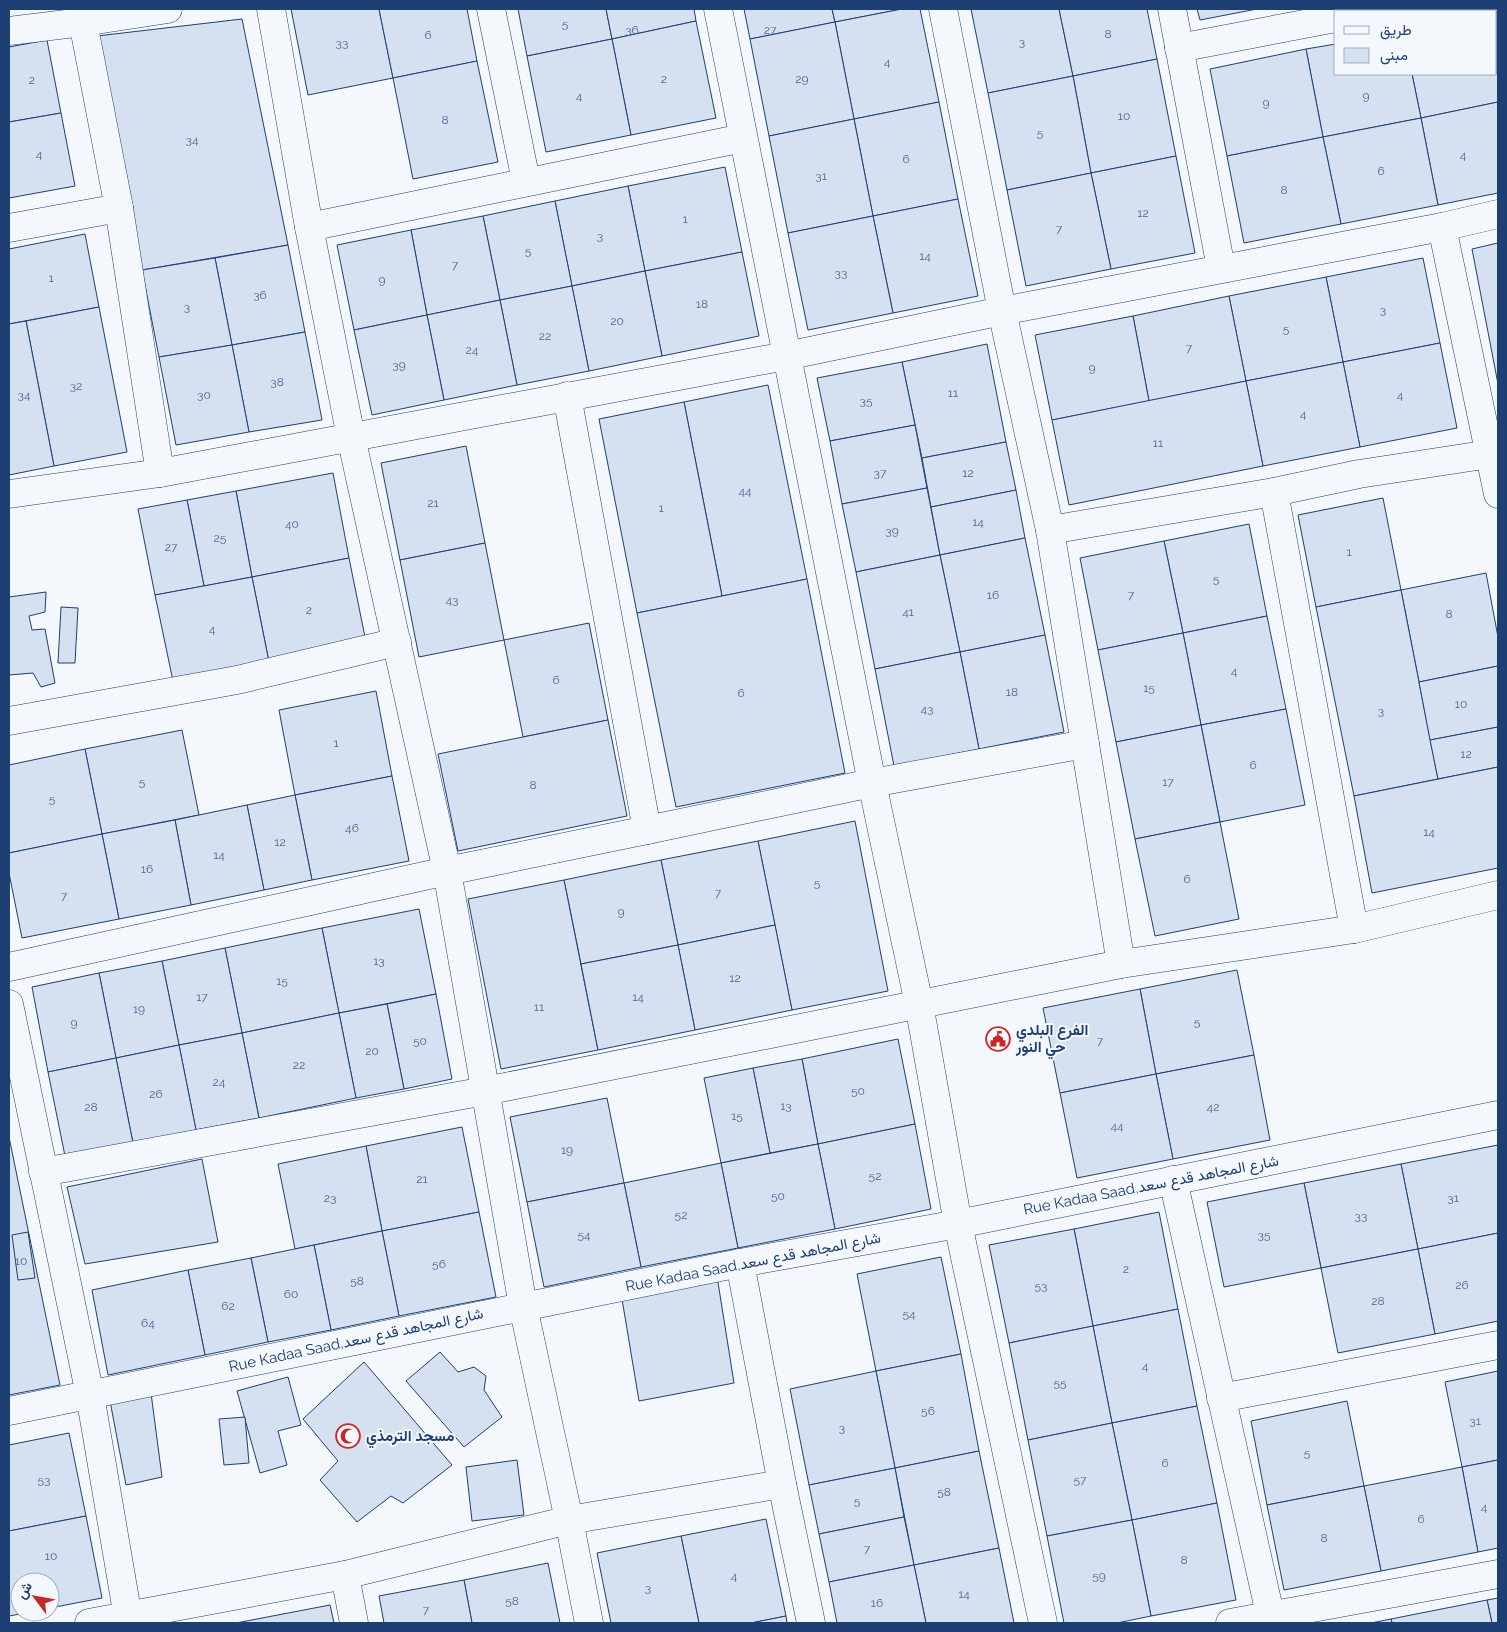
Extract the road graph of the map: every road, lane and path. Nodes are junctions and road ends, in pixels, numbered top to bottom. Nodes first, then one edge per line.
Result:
1 (168, 9) edge
2 (271, 9) edge
3 (491, 9) edge
4 (718, 9) edge
5 (943, 9) edge
6 (1172, 9) edge
7 (1334, 18) edge
8 (83, 22) junction
9 (17, 23) edge
10 (1179, 48) junction
11 (743, 138) junction
12 (526, 181) junction
13 (119, 208) junction
14 (1498, 214) edge
15 (309, 226) junction
16 (1442, 227) junction
17 (9, 228) edge
18 (1221, 268) junction
19 (1002, 310) junction
20 (786, 356) junction
21 (567, 396) junction
22 (351, 437) junction
23 (1490, 454) junction
24 (160, 473) junction
25 (1274, 492) junction
26 (9, 494) edge
27 (1498, 494) edge
28 (1050, 530) junction
29 (397, 642) junction
30 (9, 721) edge
31 (1085, 744) junction
32 (872, 783) junction
33 (648, 830) junction
34 (447, 871) junction
35 (1498, 894) edge
36 (1354, 929) junction
37 (1121, 964) junction
38 (9, 967) edge
39 (9, 1004) edge
40 (920, 1004) junction
41 (485, 1091) junction
42 (1498, 1115) edge
43 (43, 1172) junction
44 (1173, 1180) junction
45 (958, 1224) junction
46 (740, 1263) junction
47 (523, 1306) junction
48 (1498, 1345) edge
49 (90, 1395) junction
50 (1221, 1398) junction
51 (9, 1411) edge
52 (782, 1484) junction
53 (569, 1520) junction
54 (1498, 1574) edge
55 (345, 1575) junction
56 (1271, 1619) edge
57 (128, 1620) edge
58 (89, 1623) edge
59 (354, 1623) edge
60 (589, 1623) edge
61 (811, 1623) edge
62 (1043, 1623) edge
63 (1230, 1623) edge

1 - 8 street
2 - 15 street
3 - 12 street
4 - 11 street
5 - 19 street
6 - 10 street
7 - 10 street
8 - 9 street
8 - 13 street
10 - 18 street
11 - 12 street
11 - 20 street
12 - 15 street
13 - 17 street
13 - 24 street
14 - 16 street
15 - 22 street
16 - 18 street
16 - 23 street
18 - 19 street
19 - 20 street
19 - 28 street
20 - 21 street
20 - 32 street
21 - 22 street
21 - 33 street
22 - 24 street
22 - 29 street
23 - 25 street
23 - 27 street
24 - 26 street
25 - 28 street
25 - 36 street
28 - 31 street
29 - 30 street
29 - 34 street
31 - 32 street
31 - 37 street
32 - 33 street
32 - 40 street
33 - 34 street
34 - 38 street
34 - 41 street
35 - 36 street
36 - 37 street
37 - 40 street
39 - 43 street
40 - 41 street
40 - 45 street
41 - 43 street
41 - 47 street
42 - 44 street, Rue Kadaa Saad,شارع المجاهد قدع سعد
43 - 49 street
44 - 45 street, Rue Kadaa Saad,شارع المجاهد قدع سعد
44 - 50 street
45 - 46 street, Rue Kadaa Saad,شارع المجاهد قدع سعد
45 - 62 street
46 - 47 street, Rue Kadaa Saad,شارع المجاهد قدع سعد
46 - 52 street
47 - 49 street, Rue Kadaa Saad,شارع المجاهد قدع سعد
47 - 53 street
48 - 50 street
49 - 51 street, Rue Kadaa Saad,شارع المجاهد قدع سعد
49 - 57 street
50 - 56 street
52 - 53 street
52 - 61 street
53 - 55 street
53 - 60 street
54 - 56 street
55 - 57 street
55 - 59 street
56 - 63 street
57 - 58 street

